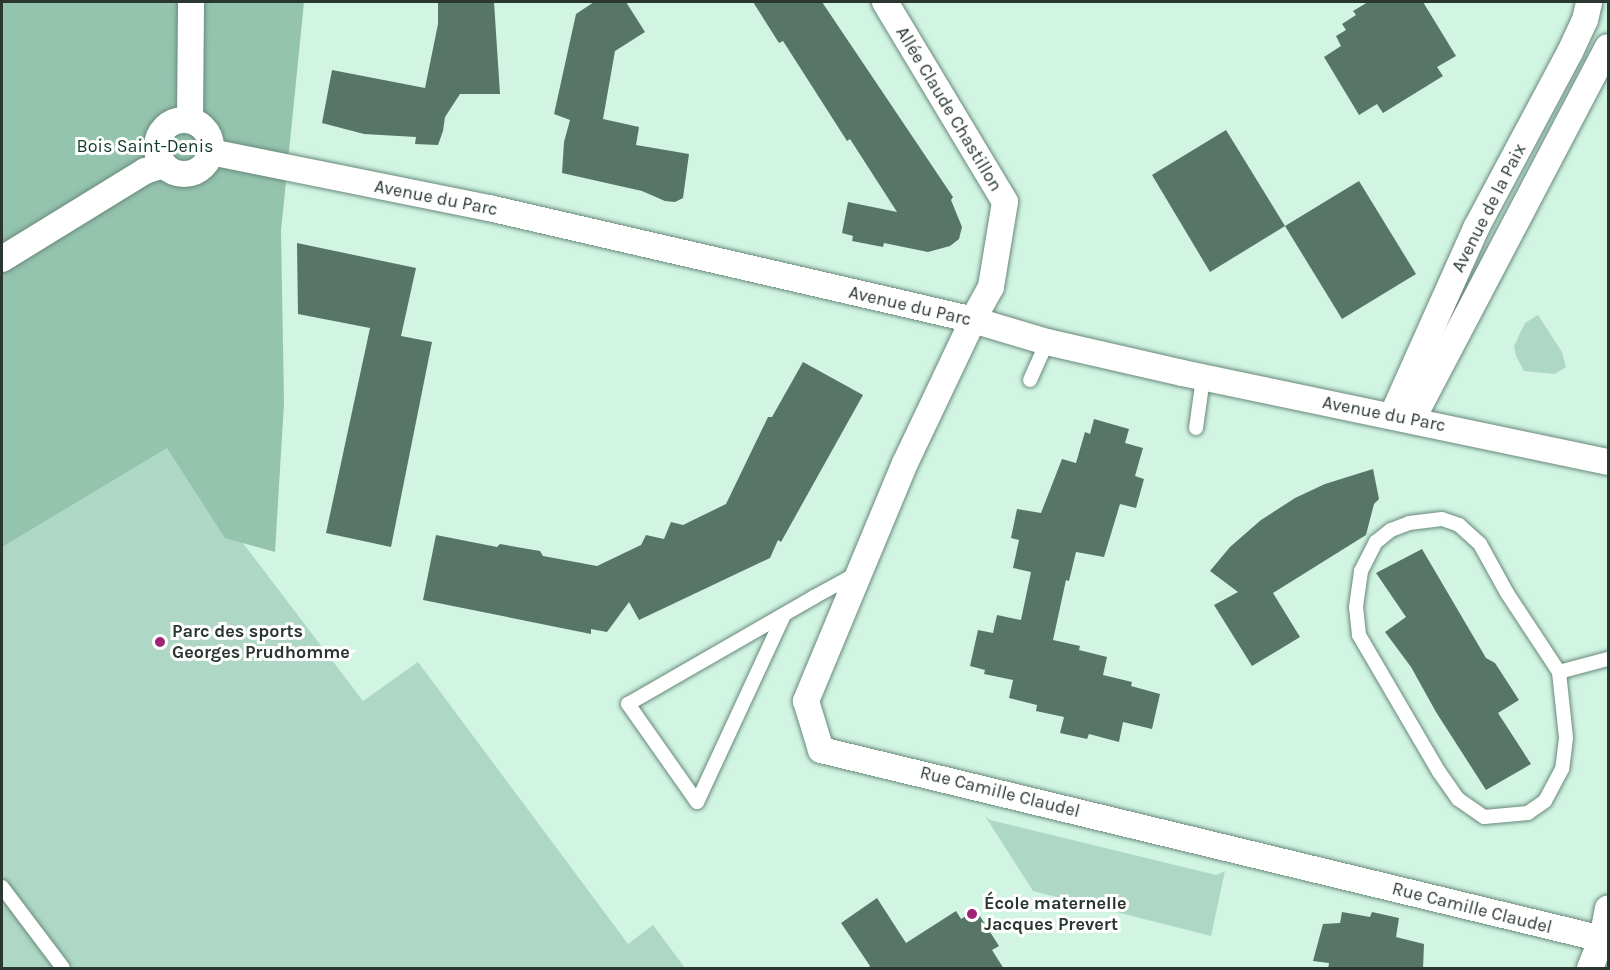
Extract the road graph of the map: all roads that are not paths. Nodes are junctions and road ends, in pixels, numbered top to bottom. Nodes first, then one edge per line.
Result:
1 (191, 2) edge
2 (885, 2) edge
3 (1589, 2) edge
4 (1608, 47) edge
5 (190, 120) junction
6 (211, 152) junction
7 (164, 165) junction
8 (2, 259) edge
9 (973, 320) junction
10 (1047, 342) junction
11 (1203, 378) junction
12 (1030, 380) dead end
13 (1402, 418) junction
14 (1196, 428) dead end
15 (1608, 462) edge
16 (860, 572) junction
17 (784, 615) junction
18 (1608, 659) edge
19 (1559, 672) junction
20 (2, 887) edge
21 (1608, 909) edge
22 (1602, 939) junction
23 (63, 969) edge
24 (1590, 969) edge

1 - 5 street
2 - 9 street, Allée Claude Chastillon
3 - 13 street, Avenue de la Paix
4 - 13 street, Avenue de la Paix
5 - 6 street
5 - 7 street
6 - 7 street
6 - 9 street, Avenue du Parc
7 - 8 street
9 - 10 street, Avenue du Parc
9 - 16 street, Rue Camille Claudel
10 - 11 street, Avenue du Parc
10 - 12 lane
11 - 13 street, Avenue du Parc
11 - 14 lane
13 - 15 street, Avenue du Parc
16 - 17 lane
16 - 22 street, Rue Camille Claudel
17 - 17 lane
18 - 19 lane
19 - 19 lane
20 - 23 lane
21 - 22 street
22 - 24 street

